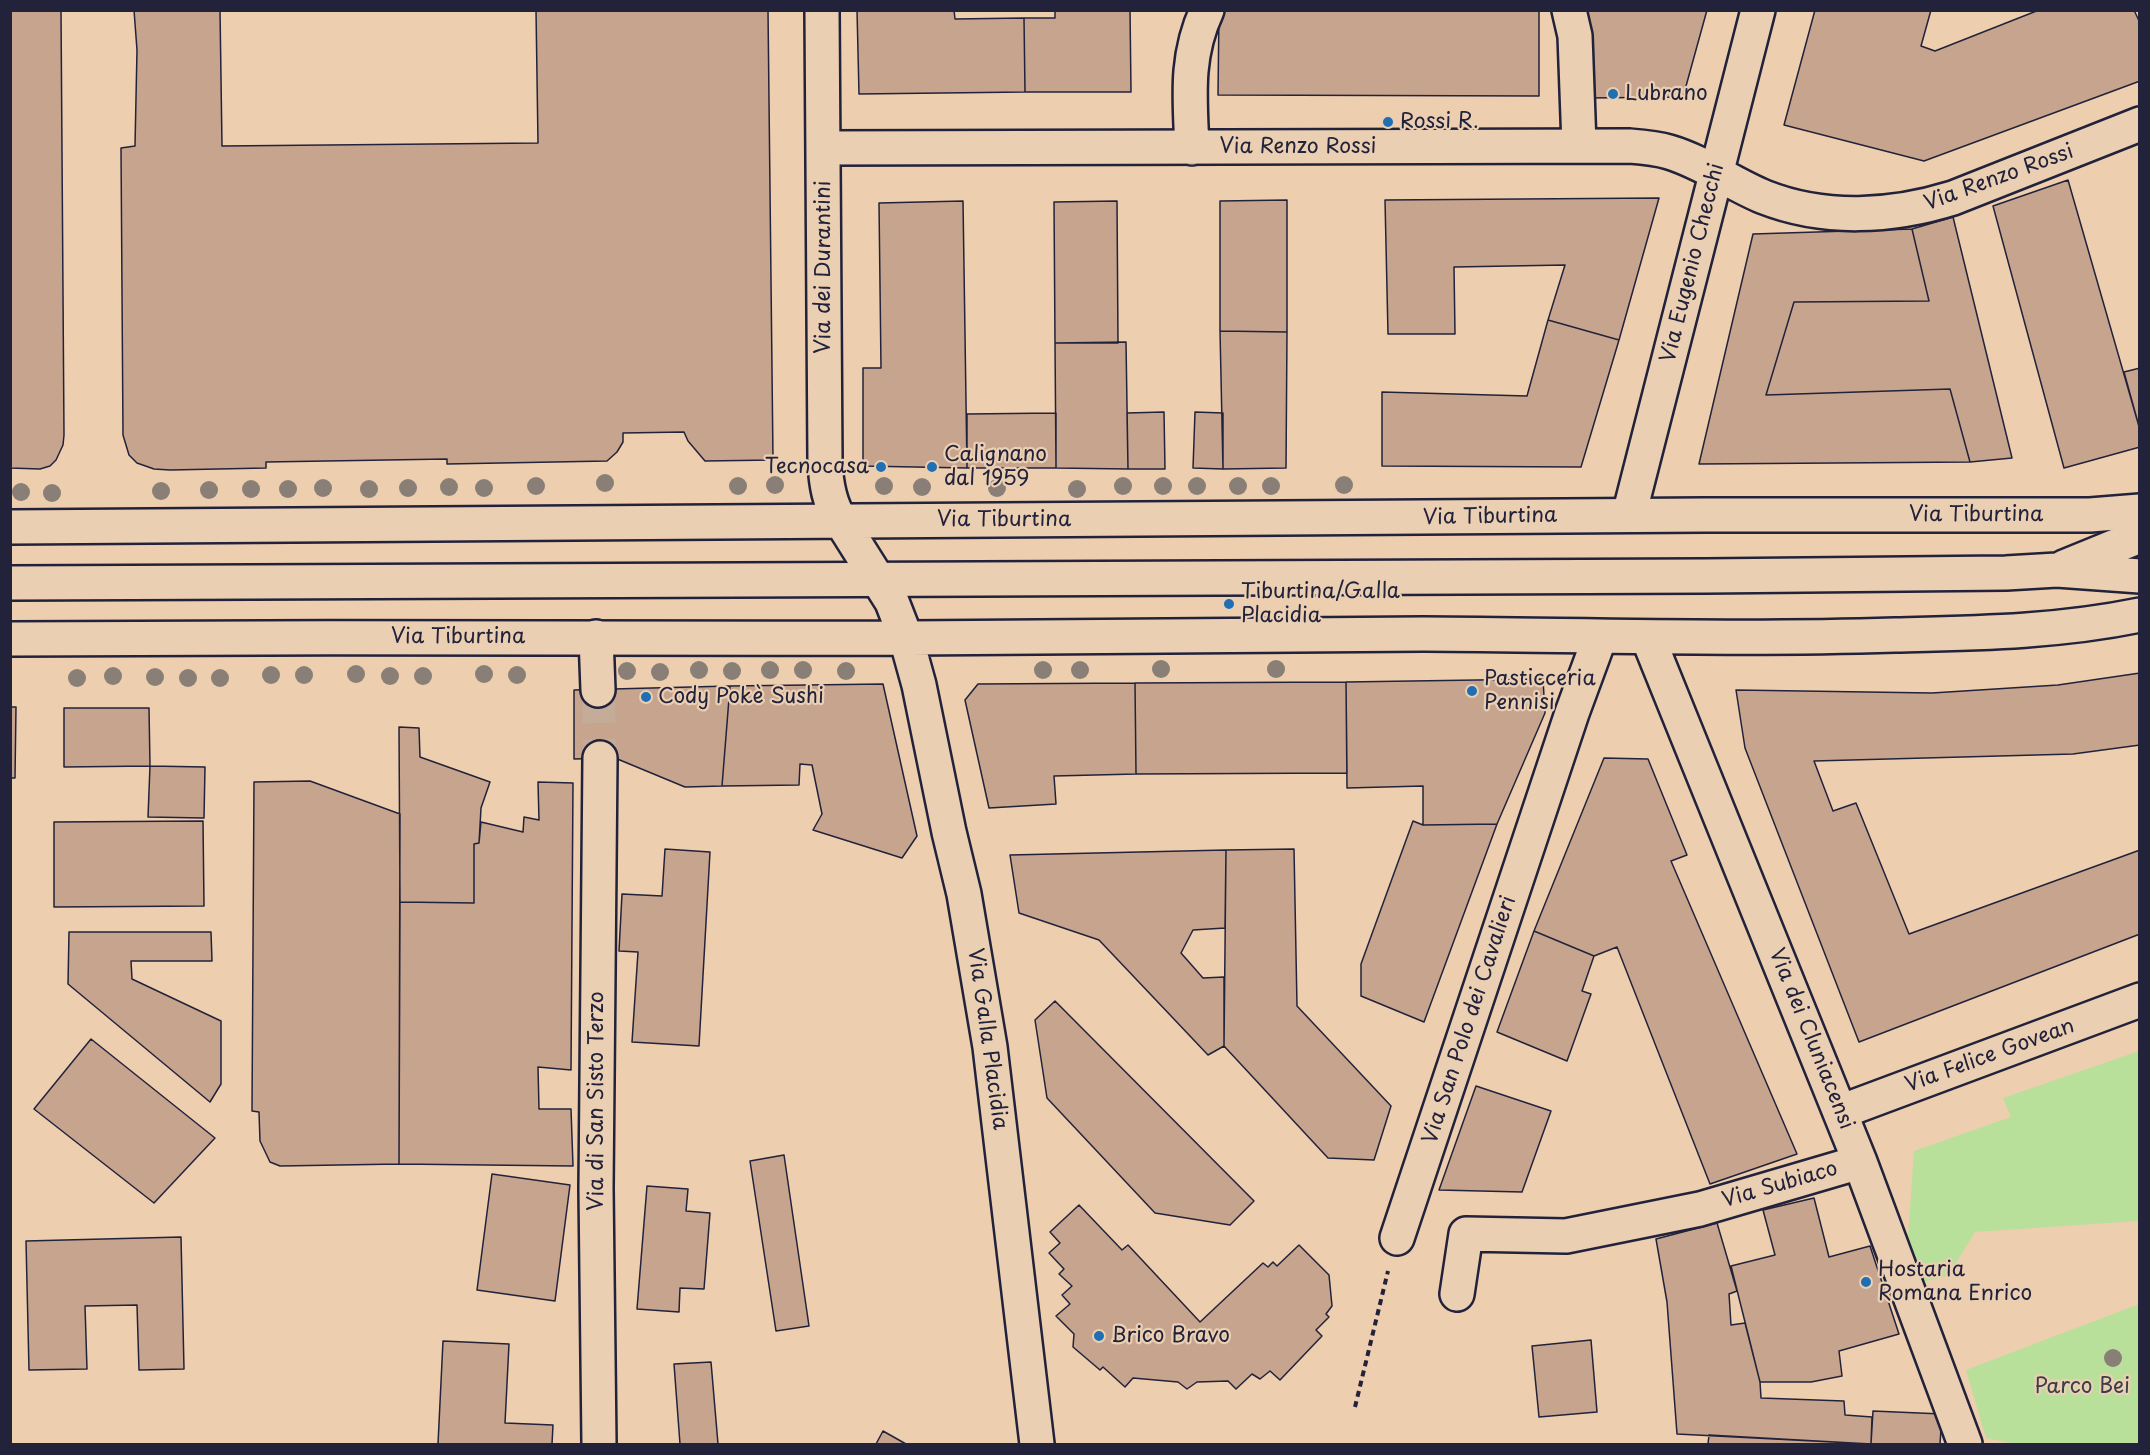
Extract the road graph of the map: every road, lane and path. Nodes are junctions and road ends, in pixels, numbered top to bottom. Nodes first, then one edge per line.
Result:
1 (822, 10) edge
2 (1206, 10) edge
3 (1569, 10) edge
4 (1758, 10) edge
5 (2139, 124) edge
6 (1579, 145) junction
7 (824, 148) junction
8 (1192, 148) junction
9 (1715, 172) junction
10 (2139, 511) edge
11 (1629, 515) junction
12 (841, 521) junction
13 (10, 527) edge
14 (2139, 536) edge
15 (2057, 570) junction
16 (2139, 576) edge
17 (879, 580) junction
18 (10, 583) edge
19 (2139, 615) edge
20 (596, 637) junction
21 (1600, 637) junction
22 (906, 638) junction
23 (1648, 638) junction
24 (10, 639) edge
25 (598, 690) tunnel mouth
26 (600, 758) tunnel mouth
27 (2139, 1000) edge
28 (1840, 1112) junction
29 (1860, 1162) junction
30 (1396, 1238) joint
31 (1457, 1294) dead end
32 (1355, 1407) dead end
33 (599, 1444) edge
34 (1037, 1444) edge
35 (1965, 1444) edge

1 - 7 street, Via dei Durantini
2 - 8 street
3 - 6 street
4 - 9 street, Via Eugenio Checchi
5 - 9 street, Via Renzo Rossi
6 - 8 street, Via Renzo Rossi
6 - 9 street, Via Renzo Rossi
7 - 8 street, Via Renzo Rossi
7 - 12 street, Via dei Durantini
9 - 11 street, Via Eugenio Checchi
10 - 11 street, Via Tiburtina
11 - 12 street, Via Tiburtina
12 - 13 street, Via Tiburtina
12 - 17 street
14 - 15 street
15 - 16 street
15 - 17 street
17 - 18 street
17 - 22 street
19 - 23 street, Via Tiburtina
20 - 22 street, Via Tiburtina
20 - 24 street, Via Tiburtina
20 - 25 street
21 - 22 street, Via Tiburtina
21 - 23 street, Via Tiburtina
21 - 30 street, Via San Polo dei Cavalieri
22 - 34 street, Via Galla Placidia
23 - 28 street, Via dei Cluniacensi
26 - 33 street, Via di San Sisto Terzo
27 - 28 street, Via Felice Govean
28 - 29 street, Via dei Cluniacensi
29 - 31 street, Via Subiaco
29 - 35 street, Via dei Cluniacensi
30 - 32 path

